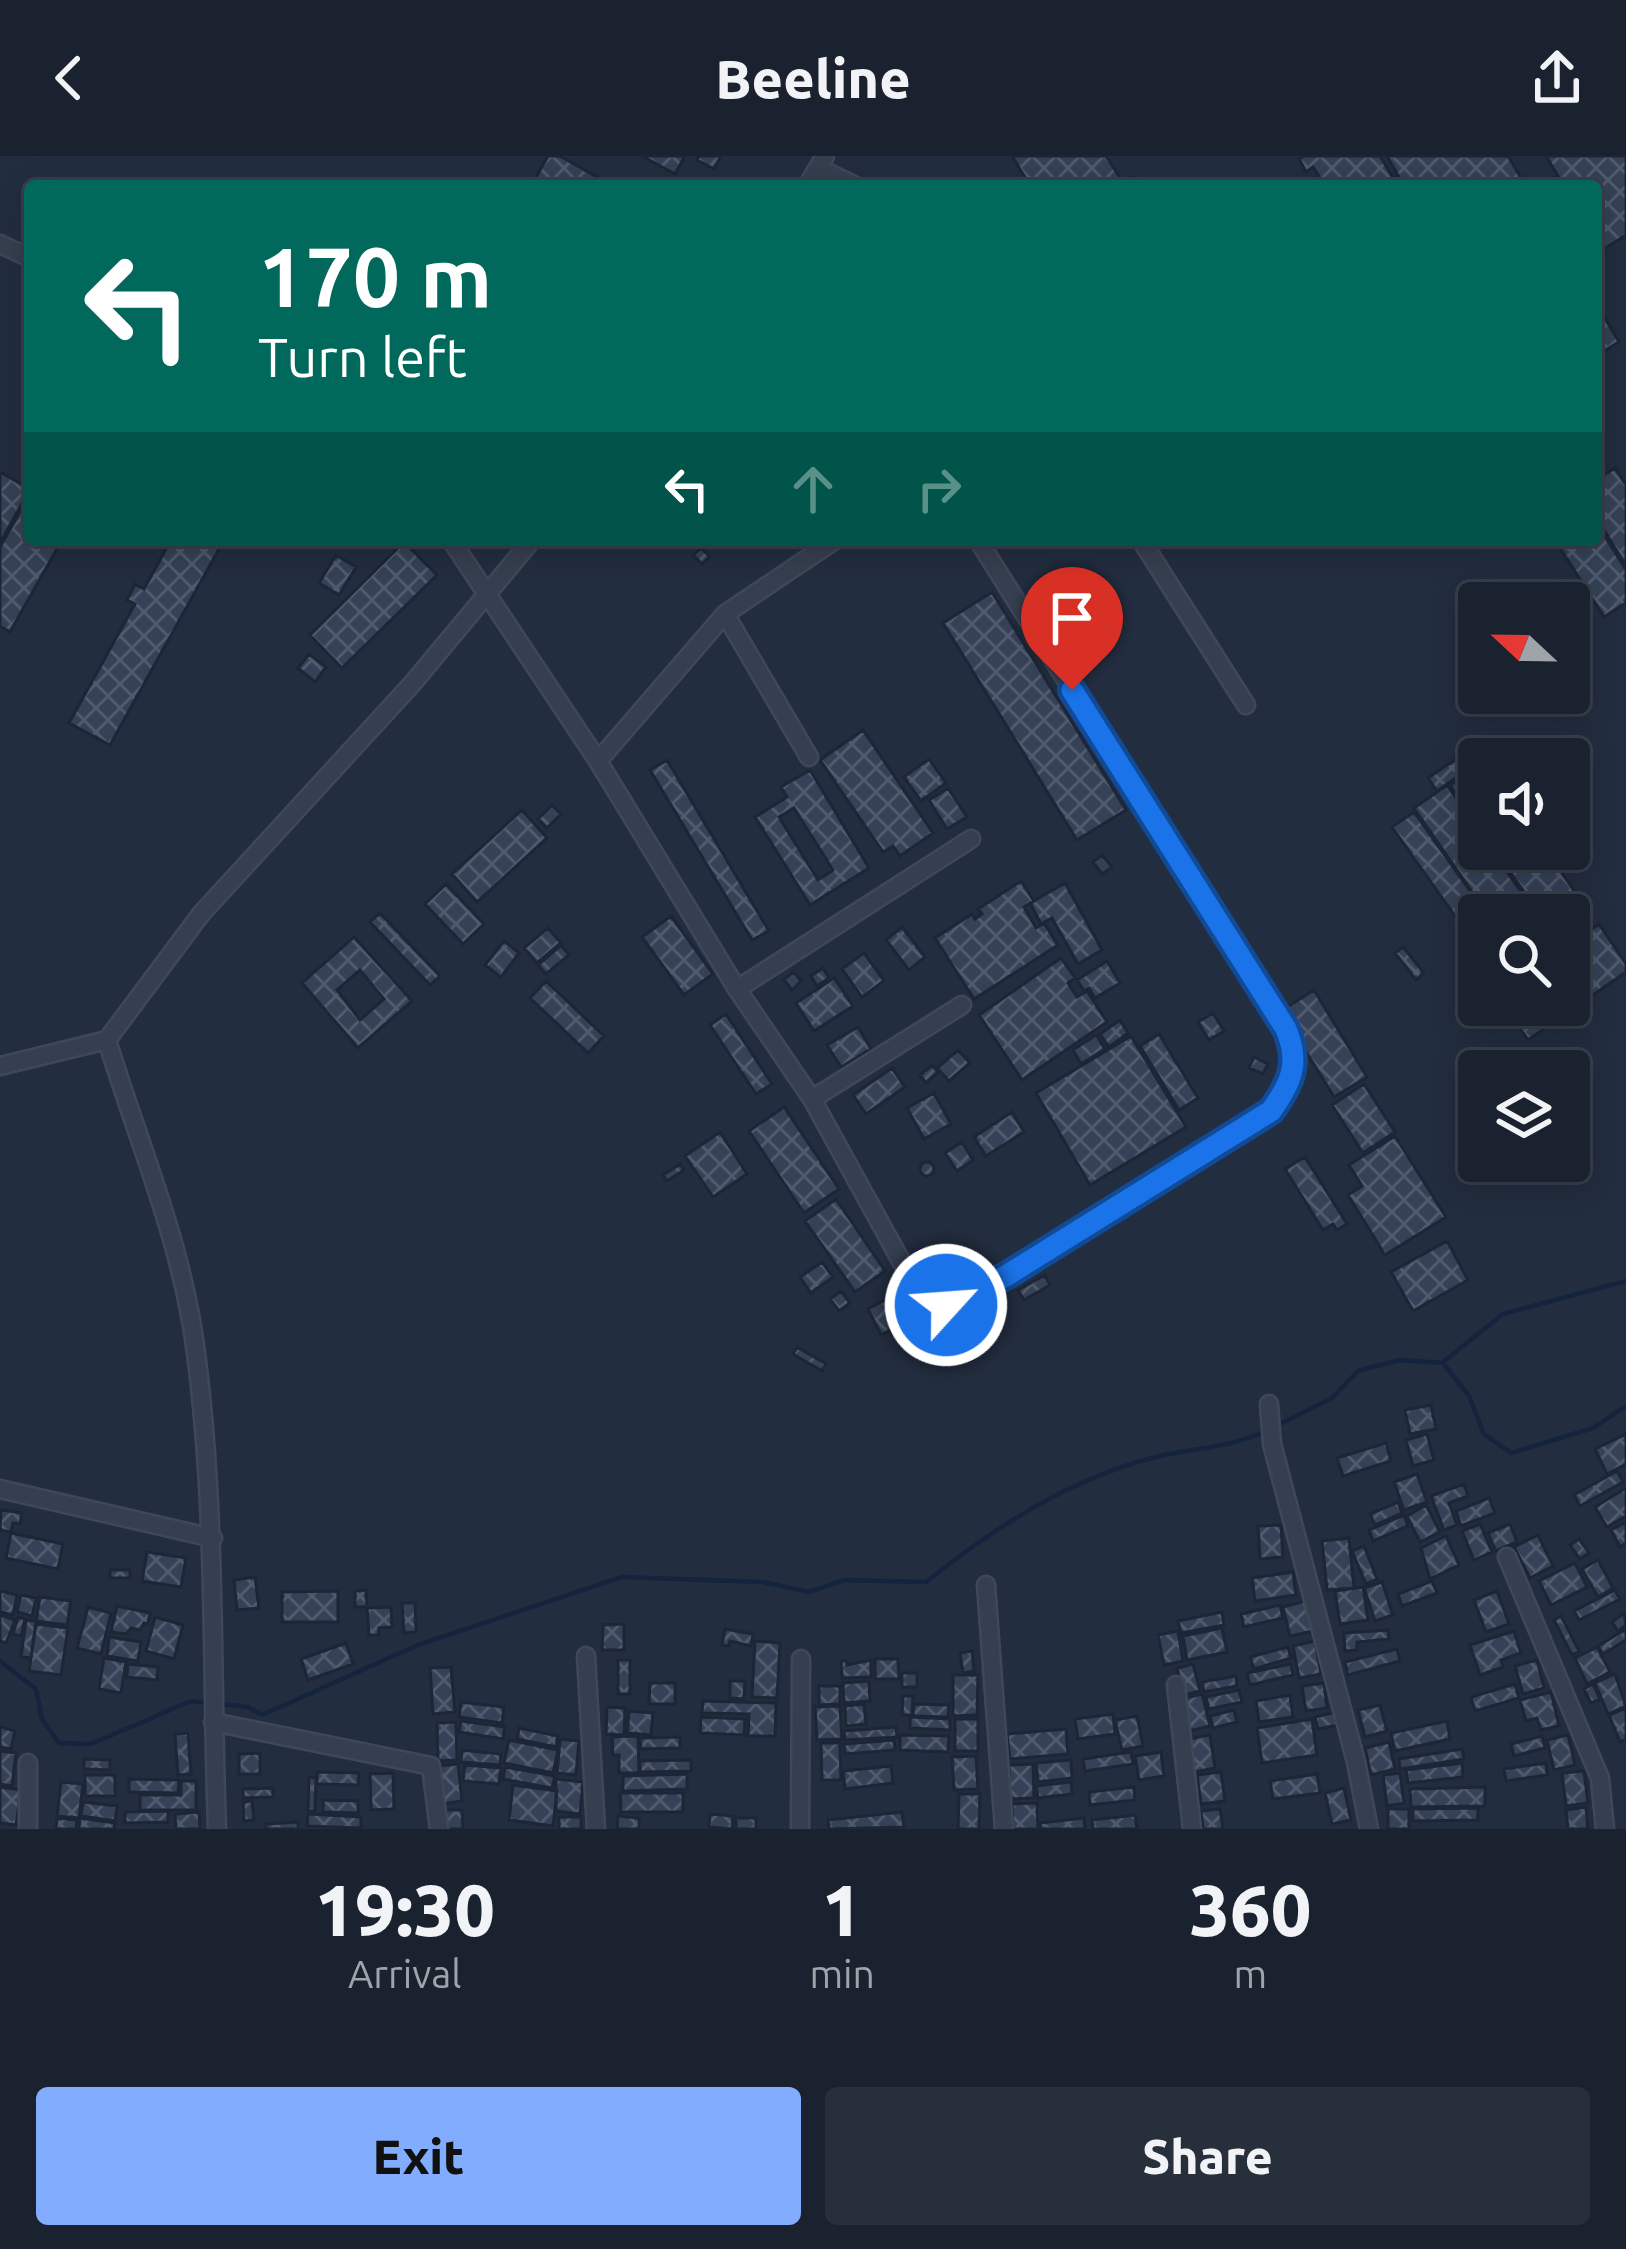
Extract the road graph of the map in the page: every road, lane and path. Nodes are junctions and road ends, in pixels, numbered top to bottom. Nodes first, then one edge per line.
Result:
1 (822, 162) edge
2 (848, 180) edge
3 (455, 546) edge
4 (527, 546) edge
5 (826, 546) edge
6 (982, 546) edge
7 (1145, 546) edge
8 (488, 592) junction
9 (725, 614) junction
10 (1246, 704) dead end
11 (809, 757) dead end
12 (598, 761) junction
13 (971, 839) dead end
14 (737, 988) junction
15 (962, 1005) dead end
16 (107, 1040) junction
17 (0, 1066) edge
18 (812, 1100) junction
19 (1269, 1404) dead end
20 (0, 1489) edge
21 (213, 1538) junction
22 (1508, 1557) dead end
23 (986, 1585) dead end
24 (586, 1656) dead end
25 (801, 1659) dead end
26 (1176, 1685) dead end
27 (213, 1722) junction
28 (28, 1763) dead end
29 (439, 1821) edge
30 (28, 1829) edge
31 (218, 1829) edge
32 (596, 1829) edge
33 (800, 1829) edge
34 (1004, 1829) edge
35 (1192, 1829) edge
36 (1369, 1829) edge
37 (1605, 1829) edge

1 - 2 street
3 - 8 street
4 - 8 street
5 - 9 street
6 - 18 street
7 - 10 street
8 - 12 street
8 - 16 street
9 - 11 street
9 - 12 street
12 - 14 street
13 - 14 street
14 - 18 street
15 - 18 street
16 - 17 street
16 - 21 street
19 - 36 street
20 - 21 street
21 - 27 street
22 - 37 street
23 - 34 street
24 - 32 street
25 - 33 street
26 - 35 street
27 - 29 street
27 - 31 street
28 - 30 street

